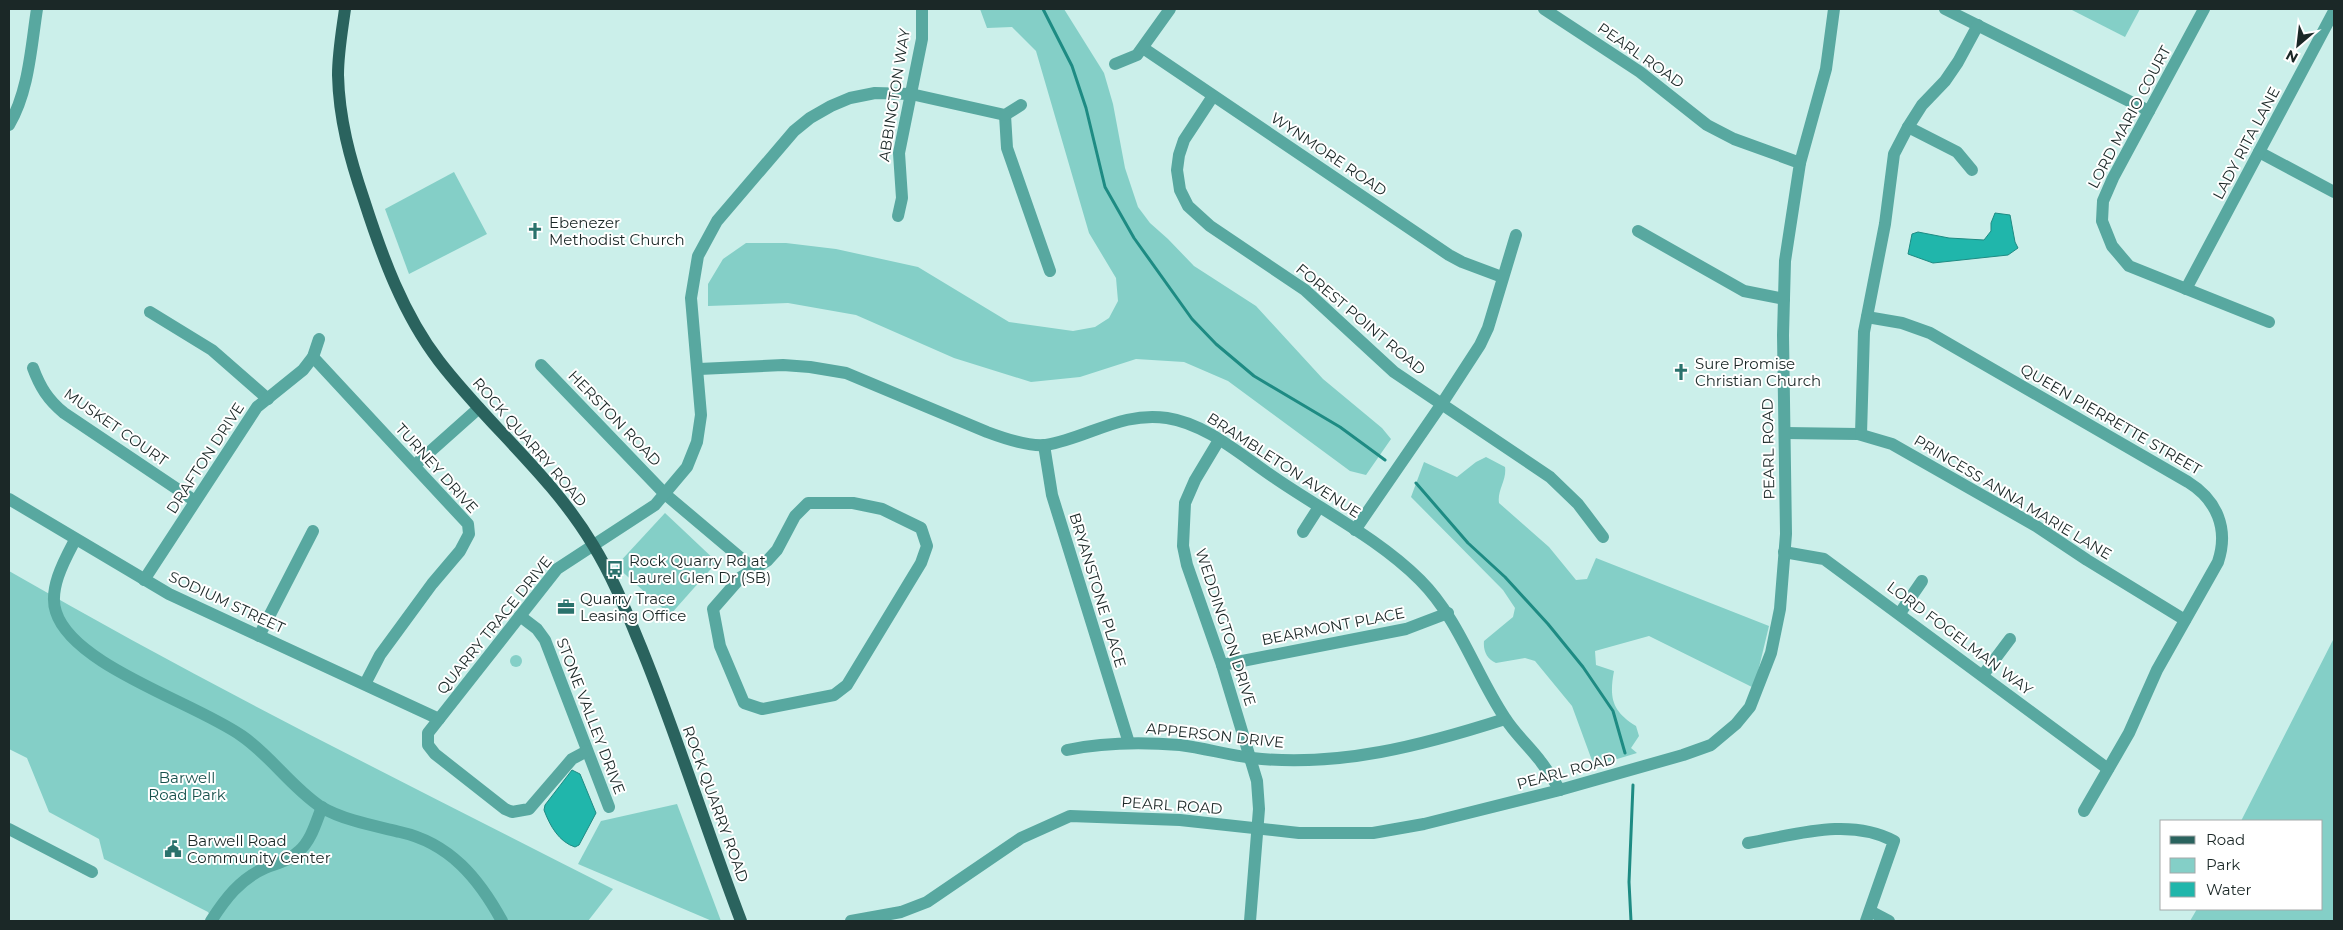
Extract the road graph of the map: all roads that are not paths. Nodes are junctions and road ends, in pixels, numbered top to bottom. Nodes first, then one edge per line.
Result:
1 (37, 9) edge
2 (344, 9) edge
3 (922, 9) edge
4 (1170, 9) edge
5 (1544, 9) edge
6 (1834, 9) edge
7 (1945, 9) edge
8 (2204, 9) edge
9 (2334, 11) edge
10 (1978, 25) junction
11 (1143, 48) junction
12 (1115, 64) dead end
13 (911, 94) junction
14 (1213, 96) junction
15 (1020, 105) dead end
16 (2149, 111) junction
17 (1005, 115) junction
18 (9, 125) edge
19 (1908, 127) junction
20 (2259, 152) junction
21 (1800, 163) junction
22 (1972, 170) dead end
23 (2334, 192) edge
24 (898, 216) dead end
25 (1638, 231) dead end
26 (1516, 235) dead end
27 (1050, 271) dead end
28 (1502, 277) junction
29 (2186, 289) junction
30 (1784, 299) junction
31 (150, 312) dead end
32 (1866, 317) junction
33 (2269, 322) dead end
34 (319, 339) dead end
35 (313, 357) junction
36 (541, 365) dead end
37 (33, 368) dead end
38 (698, 369) junction
39 (268, 399) junction
40 (1441, 405) junction
41 (479, 408) junction
42 (1784, 433) junction
43 (1860, 434) junction
44 (1219, 440) junction
45 (1044, 445) junction
46 (415, 465) junction
47 (665, 494) junction
48 (9, 499) edge
49 (195, 501) junction
50 (1319, 508) junction
51 (1355, 530) junction
52 (313, 531) dead end
53 (1303, 532) dead end
54 (1603, 537) dead end
55 (75, 540) junction
56 (593, 545) junction
57 (1784, 552) junction
58 (755, 570) junction
59 (144, 580) junction
60 (1922, 580) dead end
61 (1448, 613) junction
62 (1900, 613) junction
63 (520, 616) junction
64 (2185, 620) junction
65 (259, 636) junction
66 (2010, 639) dead end
67 (1222, 665) junction
68 (1983, 675) junction
69 (365, 684) junction
70 (439, 719) junction
71 (1505, 719) junction
72 (1129, 742) junction
73 (587, 750) junction
74 (1067, 750) dead end
75 (1251, 758) junction
76 (2108, 769) junction
77 (1560, 790) junction
78 (322, 807) junction
79 (609, 807) dead end
80 (2084, 811) dead end
81 (9, 829) edge
82 (1258, 830) junction
83 (1748, 843) dead end
84 (92, 872) dead end
85 (1868, 916) edge
86 (211, 921) edge
87 (502, 921) edge
88 (741, 921) edge
89 (851, 921) edge
90 (1250, 921) edge
91 (1890, 921) edge

1 - 18 street
2 - 41 main road, ROCK QUARRY ROAD
3 - 13 street, ABBINGTON WAY
4 - 11 street
5 - 21 street, PEARL ROAD
6 - 21 street, PEARL ROAD
7 - 10 street
8 - 16 street, LORD MARIO COURT
9 - 20 street, LADY RITA LANE
10 - 16 street
10 - 19 street
11 - 12 street
11 - 14 street, WYNMORE ROAD
13 - 17 street, QUARRY TRACE DRIVE
13 - 24 street, ABBINGTON WAY
13 - 38 street, QUARRY TRACE DRIVE
14 - 28 street, WYNMORE ROAD
14 - 40 street, FOREST POINT ROAD
15 - 17 street
16 - 29 street, LORD MARIO COURT
17 - 27 street
19 - 22 street
19 - 32 street
20 - 23 street
20 - 29 street, LADY RITA LANE
21 - 30 street, PEARL ROAD
25 - 30 street
26 - 28 street
28 - 40 street
29 - 33 street, LORD MARIO COURT
30 - 42 street, PEARL ROAD
31 - 39 street
32 - 43 street
32 - 64 street, QUEEN PIERRETTE STREET
34 - 35 street, DRAFTON DRIVE
35 - 39 street, DRAFTON DRIVE
35 - 46 street, TURNEY DRIVE
36 - 47 street, HERSTON ROAD
37 - 49 street, MUSKET COURT
38 - 45 street, BRAMBLETON AVENUE
38 - 47 street, QUARRY TRACE DRIVE
39 - 49 street, DRAFTON DRIVE
40 - 51 street
40 - 54 street, FOREST POINT ROAD
41 - 46 street
41 - 56 main road, ROCK QUARRY ROAD
42 - 43 street, PRINCESS ANNA MARIE LANE
42 - 57 street, PEARL ROAD
43 - 64 street, PRINCESS ANNA MARIE LANE
44 - 45 street, BRAMBLETON AVENUE
44 - 50 street, BRAMBLETON AVENUE
44 - 67 street, WEDDINGTON DRIVE
45 - 72 street, BRYANSTONE PLACE
46 - 69 street, TURNEY DRIVE
47 - 56 street, QUARRY TRACE DRIVE
47 - 58 street, HERSTON ROAD
48 - 55 street, SODIUM STREET
49 - 59 street, DRAFTON DRIVE
50 - 51 street, BRAMBLETON AVENUE
50 - 53 street
51 - 61 street, BRAMBLETON AVENUE
52 - 65 street
55 - 59 street, SODIUM STREET
55 - 78 street
56 - 63 street, QUARRY TRACE DRIVE
56 - 88 main road, ROCK QUARRY ROAD
57 - 62 street, LORD FOGELMAN WAY
57 - 77 street, PEARL ROAD
58 - 58 street
59 - 65 street, SODIUM STREET
60 - 62 street
61 - 67 street, BEARMONT PLACE
61 - 71 street, BRAMBLETON AVENUE
62 - 68 street, LORD FOGELMAN WAY
63 - 70 street, QUARRY TRACE DRIVE
63 - 73 street, STONE VALLEY DRIVE
64 - 76 street, QUEEN PIERRETTE STREET
65 - 69 street, SODIUM STREET
66 - 68 street
67 - 75 street, WEDDINGTON DRIVE
68 - 76 street, LORD FOGELMAN WAY
69 - 70 street, SODIUM STREET
70 - 73 street, QUARRY TRACE DRIVE
71 - 75 street, APPERSON DRIVE
71 - 77 street, BRAMBLETON AVENUE
72 - 74 street, APPERSON DRIVE
72 - 75 street, APPERSON DRIVE
73 - 79 street, STONE VALLEY DRIVE
75 - 82 street, WEDDINGTON DRIVE
76 - 80 street, QUEEN PIERRETTE STREET
77 - 82 street, PEARL ROAD
78 - 86 street
78 - 87 street
81 - 84 street
82 - 89 street, PEARL ROAD
82 - 90 street, WEDDINGTON DRIVE
83 - 85 street
85 - 91 street

